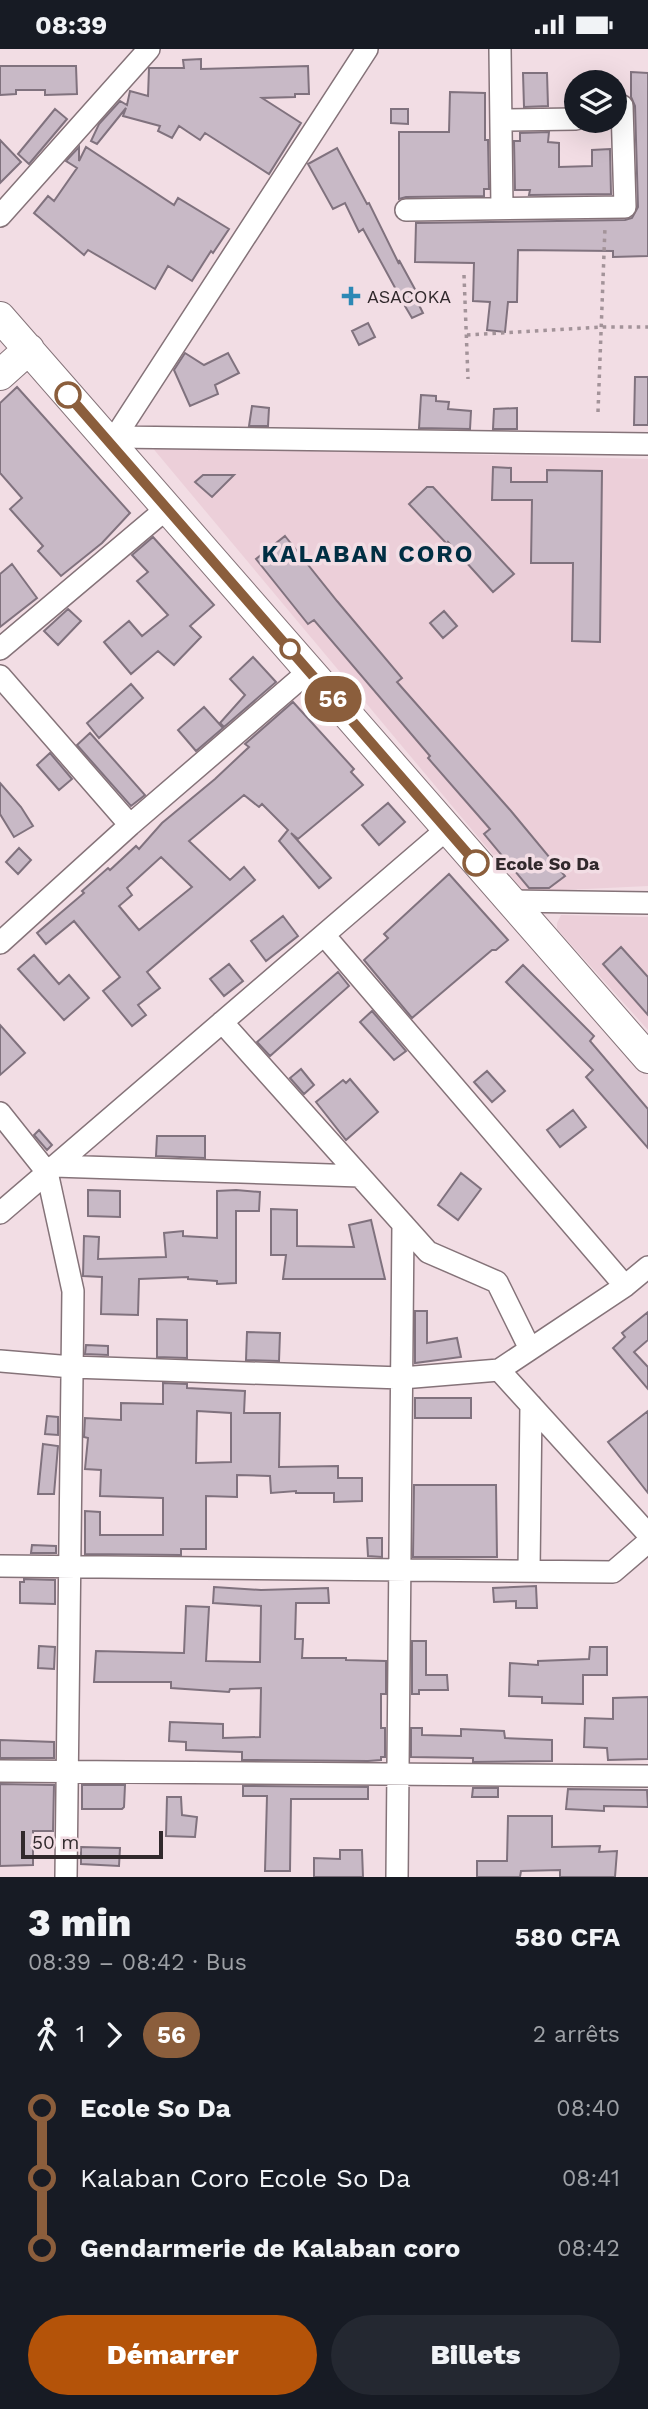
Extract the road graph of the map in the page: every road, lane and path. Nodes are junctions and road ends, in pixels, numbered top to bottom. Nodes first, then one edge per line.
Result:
1 (149, 49) edge
2 (367, 49) edge
3 (500, 49) edge
4 (564, 119) edge
5 (501, 120) junction
6 (621, 133) edge
7 (606, 207) junction
8 (502, 208) junction
9 (406, 210) dead end
10 (0, 216) edge
11 (464, 275) dead end
12 (0, 317) edge
13 (601, 327) junction
14 (648, 327) edge
15 (467, 335) junction
16 (29, 349) junction
17 (0, 375) edge
18 (468, 379) dead end
19 (598, 412) dead end
20 (113, 441) junction
21 (648, 445) edge
22 (166, 509) junction
23 (0, 649) edge
24 (309, 671) junction
25 (0, 676) edge
26 (130, 825) junction
27 (447, 829) junction
28 (510, 901) junction
29 (648, 903) edge
30 (324, 935) junction
31 (0, 943) edge
32 (222, 1022) junction
33 (648, 1058) edge
34 (0, 1113) edge
35 (51, 1169) junction
36 (360, 1176) junction
37 (0, 1213) edge
38 (404, 1224) junction
39 (648, 1267) edge
40 (625, 1286) junction
41 (530, 1349) junction
42 (0, 1361) edge
43 (72, 1367) junction
44 (499, 1370) junction
45 (402, 1378) junction
46 (531, 1405) junction
47 (648, 1534) edge
48 (648, 1542) edge
49 (0, 1566) edge
50 (70, 1567) junction
51 (400, 1570) junction
52 (529, 1571) junction
53 (0, 1771) edge
54 (67, 1772) junction
55 (398, 1774) junction
56 (648, 1776) edge
57 (65, 1877) edge
58 (397, 1877) edge

1 - 10 street
2 - 20 street
3 - 5 street
4 - 5 street
5 - 8 street
6 - 7 street
7 - 8 street
7 - 13 path
8 - 9 street
11 - 15 path
12 - 16 main road
13 - 14 path
13 - 15 path
13 - 19 path
15 - 18 path
16 - 17 main road
16 - 20 main road
20 - 21 street
20 - 22 main road
22 - 23 street
22 - 24 main road
24 - 26 street
24 - 27 main road
25 - 26 street
26 - 31 street
27 - 28 main road
27 - 30 street
28 - 29 street
28 - 33 main road
30 - 32 street
30 - 40 street
32 - 35 street
32 - 36 street
34 - 35 street
35 - 36 street
35 - 37 street
35 - 43 street
36 - 38 street
38 - 41 street
38 - 45 street
39 - 40 street
40 - 41 street
41 - 44 street
42 - 43 street
43 - 45 street
43 - 50 street
44 - 45 street
44 - 46 street
45 - 51 street
46 - 47 street
46 - 52 street
48 - 52 street
49 - 50 street
50 - 51 street
50 - 54 street
51 - 52 street
51 - 55 street
53 - 54 street
54 - 55 street
54 - 57 street
55 - 56 street
55 - 58 street

